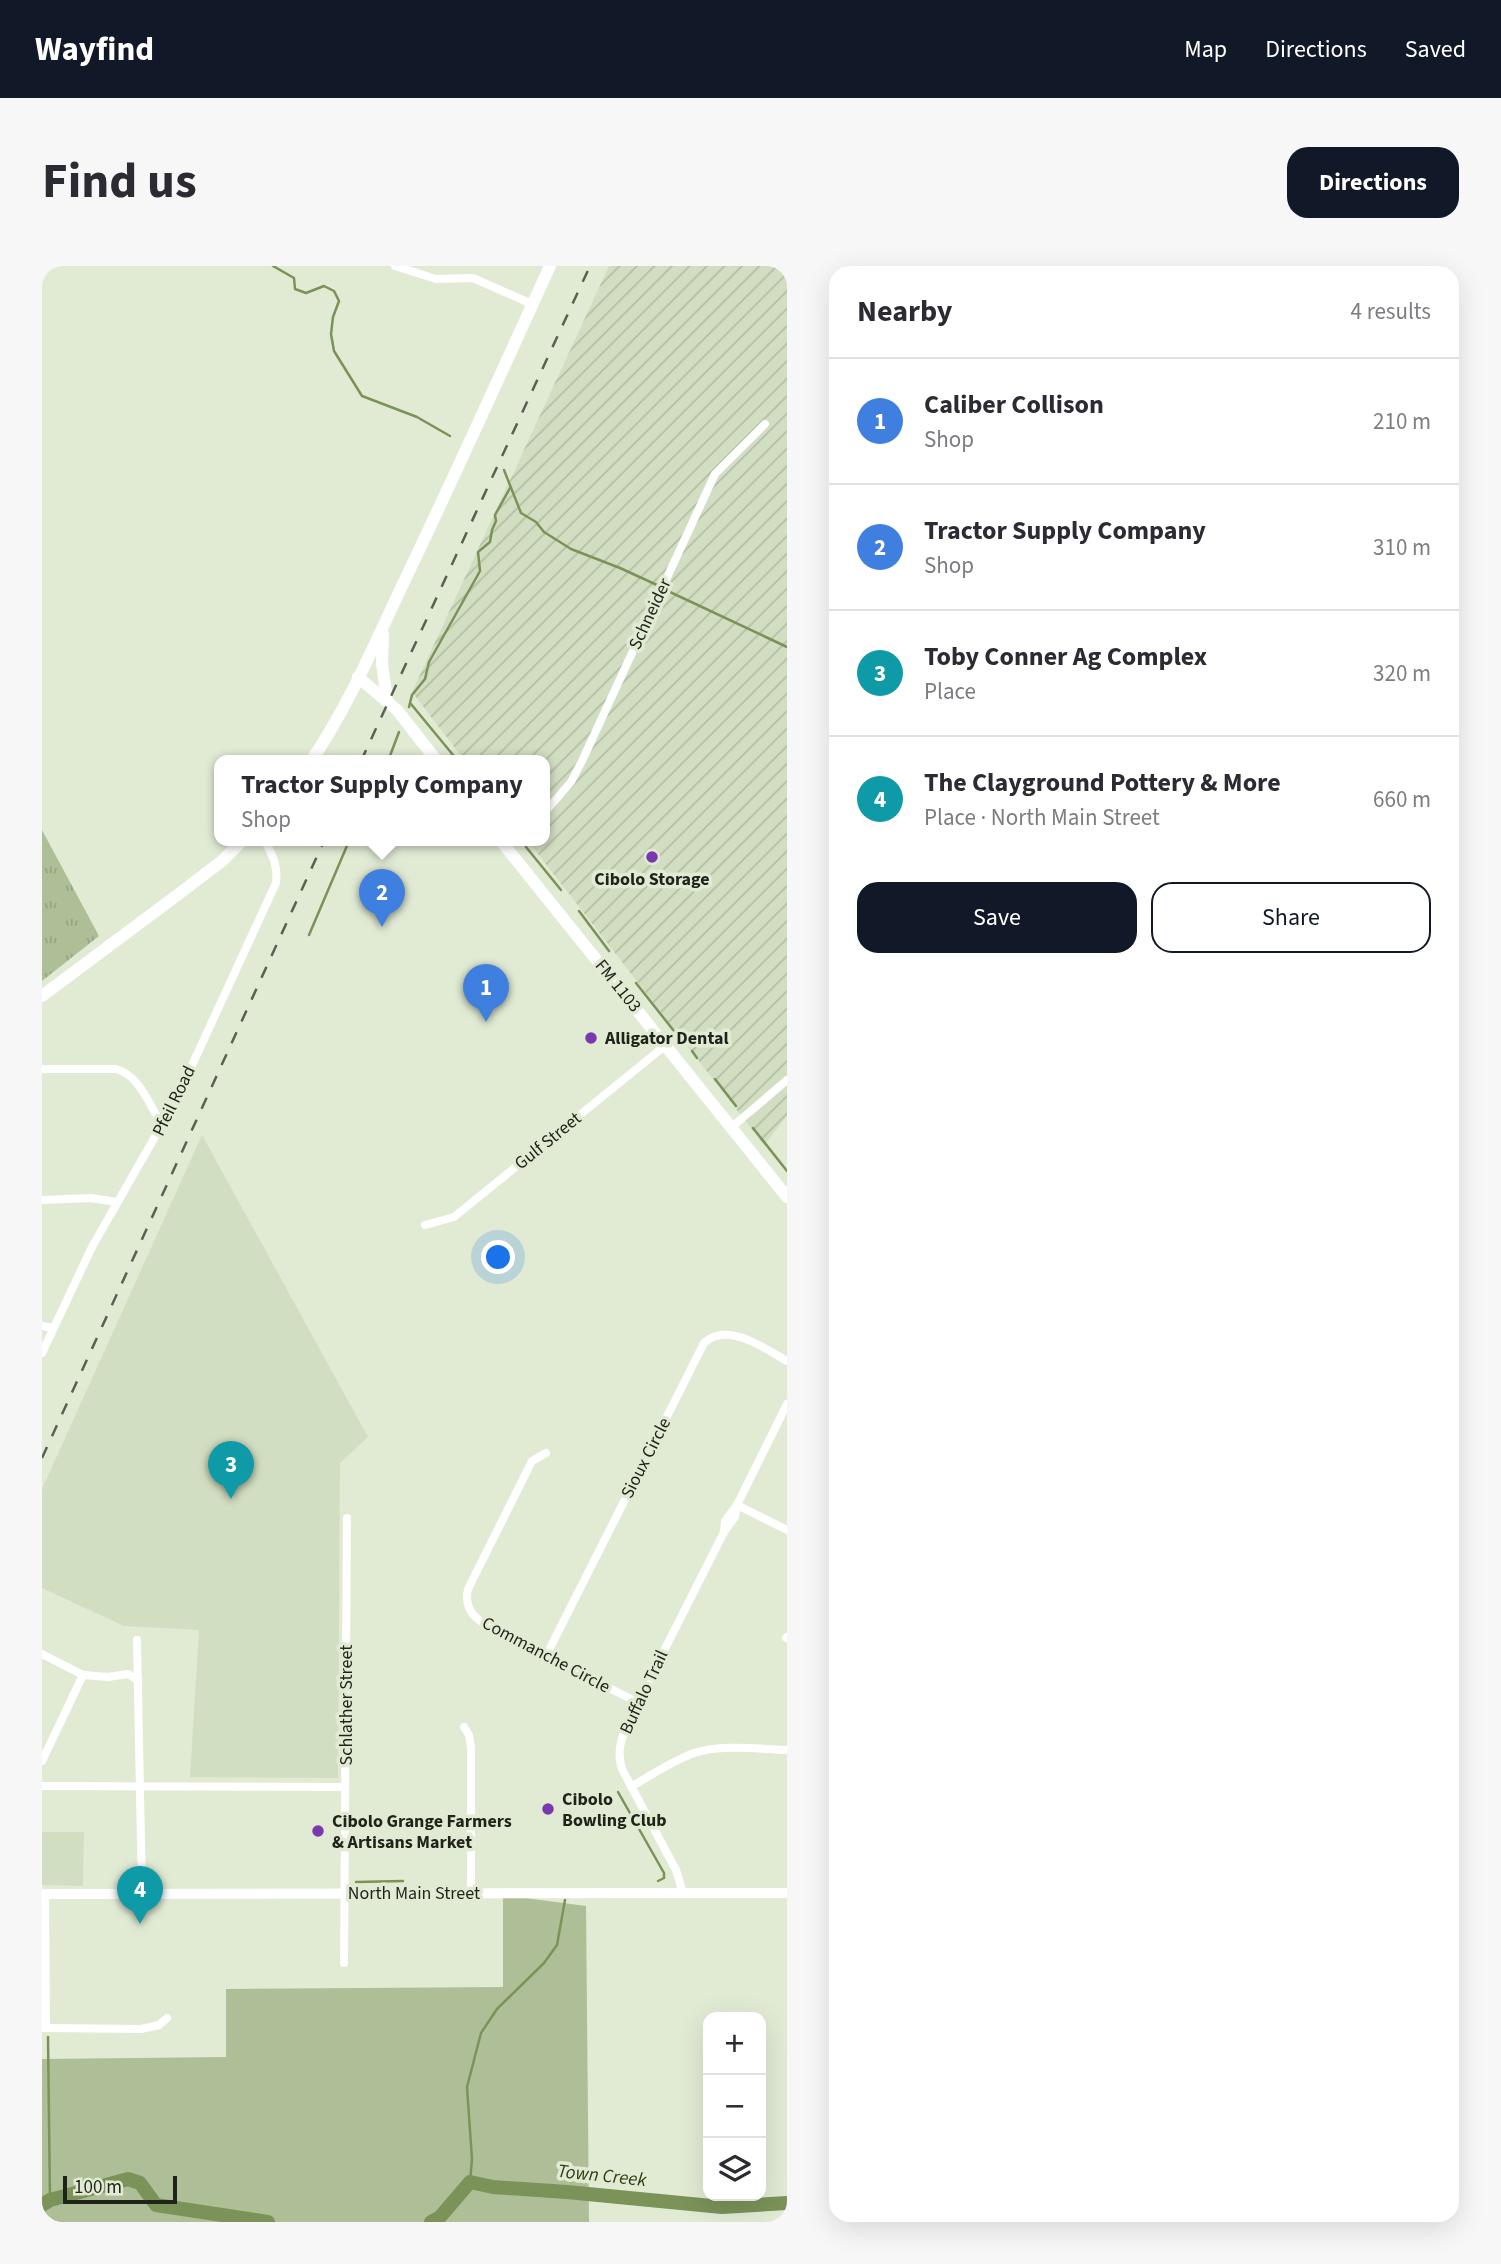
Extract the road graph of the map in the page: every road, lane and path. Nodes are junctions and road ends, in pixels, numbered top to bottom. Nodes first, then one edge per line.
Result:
1 (395, 266) edge
2 (550, 266) edge
3 (532, 304) junction
4 (765, 424) dead end
5 (386, 620) junction
6 (358, 677) junction
7 (387, 699) junction
8 (316, 755) edge
9 (432, 755) edge
10 (550, 806) edge
11 (236, 846) edge
12 (268, 846) edge
13 (507, 846) edge
14 (42, 996) edge
15 (666, 1045) junction
16 (42, 1069) edge
17 (787, 1080) edge
18 (163, 1126) junction
19 (732, 1127) junction
20 (787, 1197) edge
21 (42, 1200) edge
22 (117, 1202) junction
23 (425, 1226) dead end
24 (42, 1326) edge
25 (53, 1328) junction
26 (42, 1353) edge
27 (787, 1361) edge
28 (787, 1404) edge
29 (546, 1453) dead end
30 (737, 1505) junction
31 (347, 1518) dead end
32 (787, 1530) edge
33 (137, 1640) dead end
34 (42, 1654) edge
35 (546, 1656) junction
36 (83, 1675) junction
37 (138, 1680) junction
38 (637, 1702) junction
39 (464, 1727) dead end
40 (787, 1750) edge
41 (42, 1761) edge
42 (42, 1786) edge
43 (140, 1786) junction
44 (345, 1787) junction
45 (631, 1787) junction
46 (345, 1893) junction
47 (471, 1893) junction
48 (682, 1893) junction
49 (787, 1893) edge
50 (44, 1894) edge
51 (142, 1894) junction
52 (344, 1963) dead end
53 (167, 2018) dead end
54 (44, 2028) edge

1 - 3 street
2 - 3 main road
3 - 5 main road
4 - 10 street, Schneider
5 - 6 main road
5 - 7 main road
6 - 7 main road
6 - 8 main road
7 - 9 main road
11 - 14 main road
12 - 18 street, Pfeil Road
13 - 15 main road, FM 1103 / FM 1103
15 - 19 main road, FM 1103 / FM 1103
15 - 23 street, Gulf Street
16 - 18 street
17 - 19 street
18 - 22 street, Pfeil Road
19 - 20 main road, FM 1103 / FM 1103
21 - 22 street
22 - 25 street, Pfeil Road
24 - 25 street
25 - 26 street, Pfeil Road
27 - 35 street, Sioux Circle
28 - 30 street, Buffalo Trail
29 - 35 street, Commanche Circle
30 - 32 street
30 - 38 street, Buffalo Trail
31 - 44 street, Schlather Street
33 - 37 street
34 - 36 street
35 - 38 street, Commanche Circle
36 - 37 street
36 - 41 street
37 - 43 street
38 - 45 street, Buffalo Trail
39 - 47 street
40 - 45 street
42 - 43 street
43 - 44 street
43 - 51 street
44 - 46 street, Schlather Street
45 - 48 street, Buffalo Trail
46 - 47 street, North Main Street
46 - 51 street, North Main Street
46 - 52 street, Schlather Street
47 - 48 street, North Main Street
48 - 49 street, North Main Street
50 - 51 street, North Main Street
50 - 54 street
53 - 54 street

